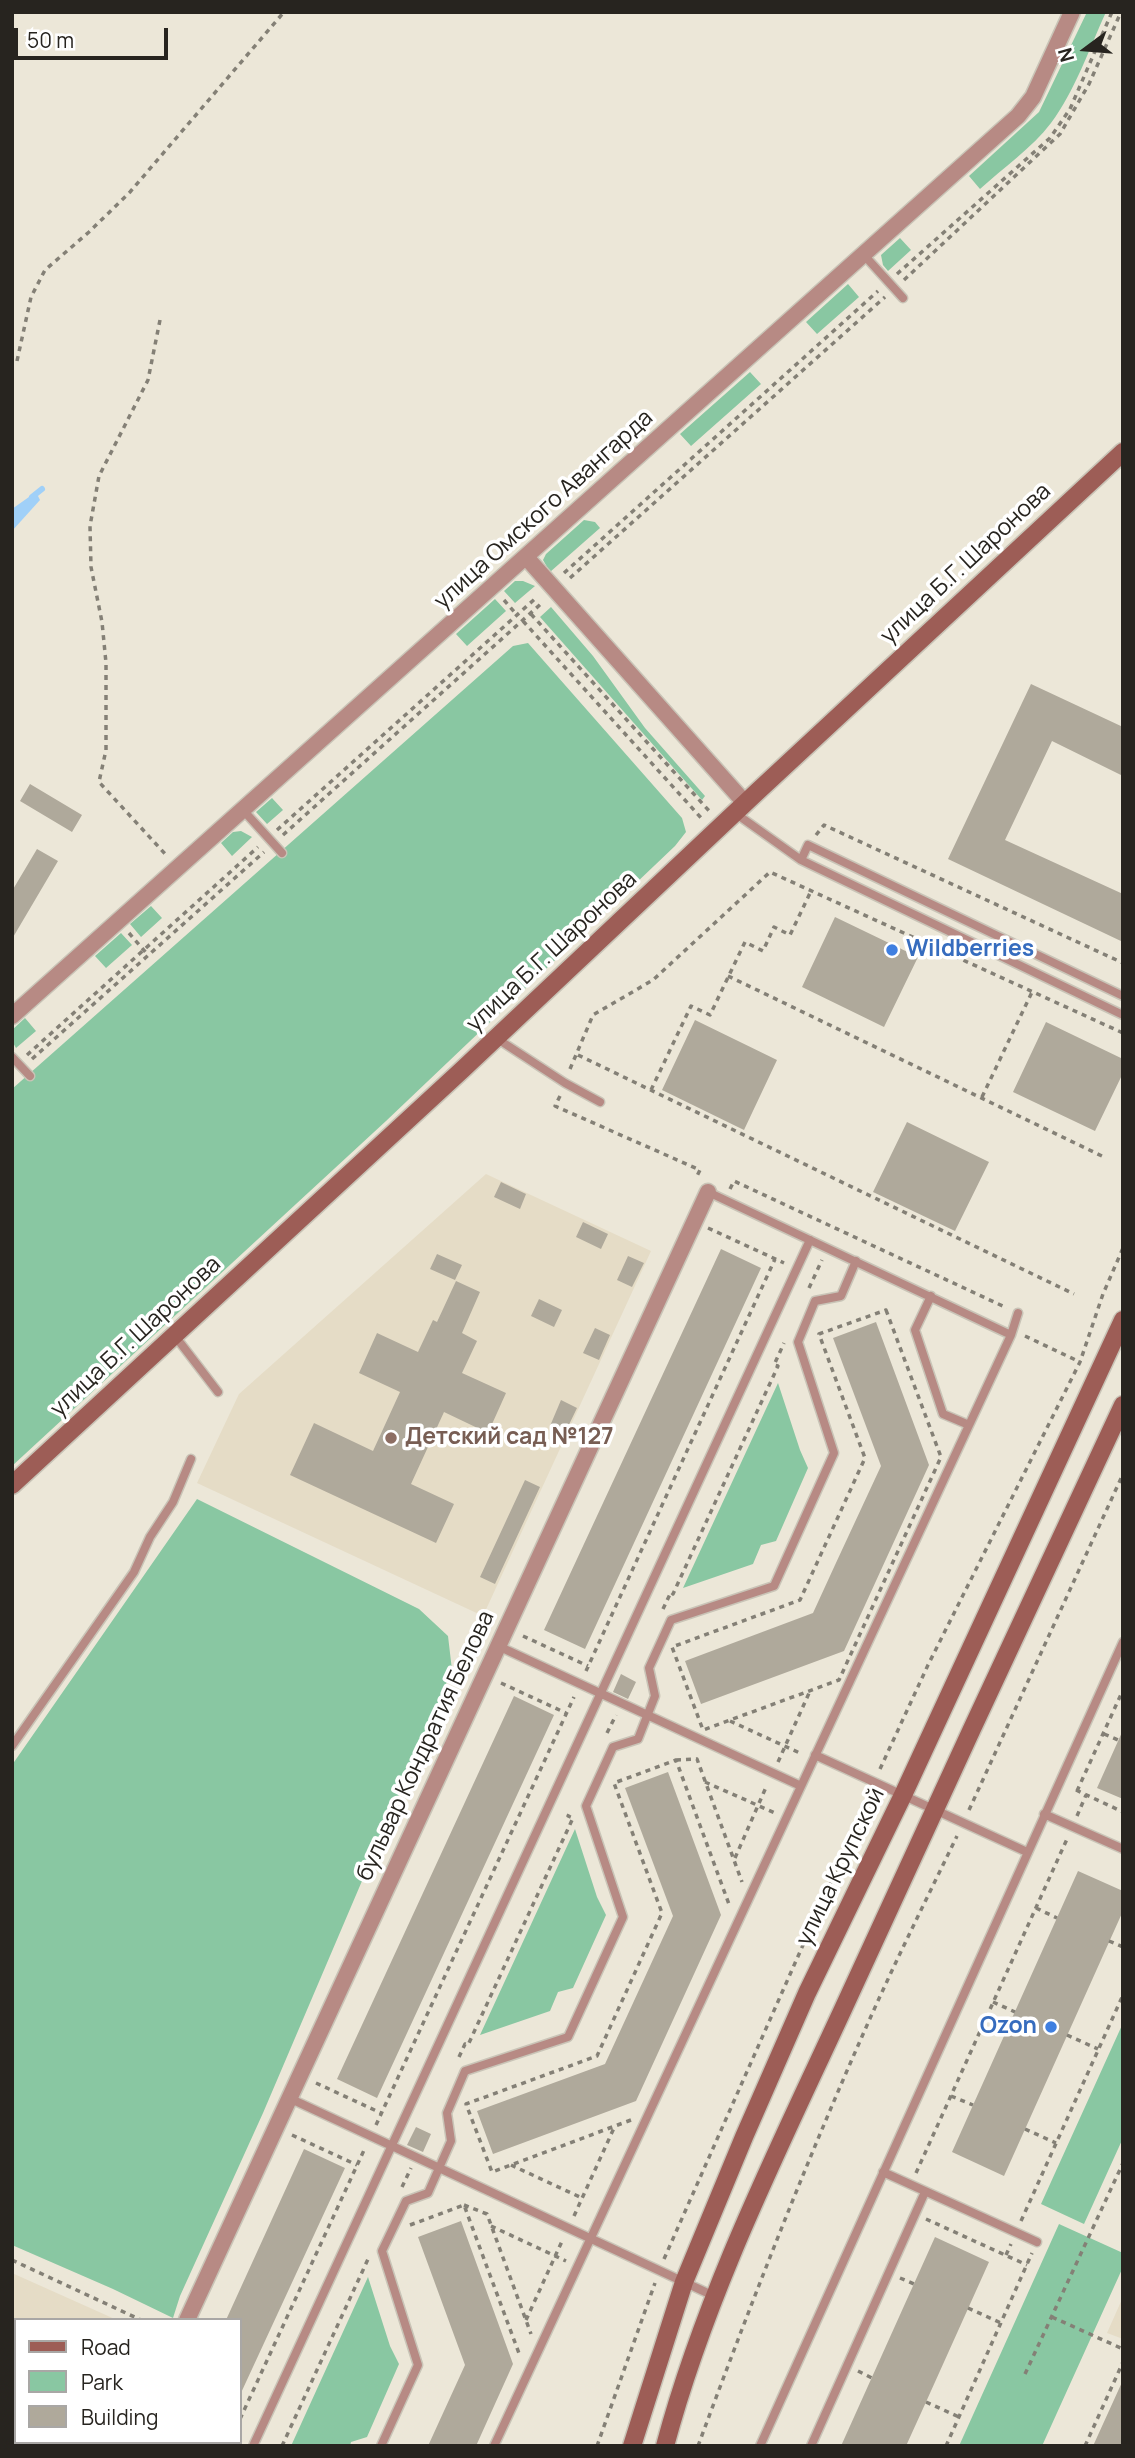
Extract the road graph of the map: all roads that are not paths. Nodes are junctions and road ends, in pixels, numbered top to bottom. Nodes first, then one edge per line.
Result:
1 (1072, 12) edge
2 (864, 255) junction
3 (903, 298) dead end
4 (1123, 452) edge
5 (526, 557) junction
6 (243, 810) junction
7 (729, 818) junction
8 (282, 853) dead end
9 (801, 860) junction
10 (1123, 996) edge
11 (1123, 1015) edge
12 (12, 1016) edge
13 (496, 1038) junction
14 (15, 1060) edge
15 (30, 1076) dead end
16 (600, 1102) dead end
17 (708, 1192) joint
18 (810, 1240) junction
19 (856, 1261) junction
20 (931, 1296) junction
21 (1018, 1313) road end
22 (1123, 1320) edge
23 (174, 1335) junction
24 (1012, 1335) junction
25 (218, 1392) dead end
26 (1123, 1405) edge
27 (969, 1425) junction
28 (191, 1460) dead end
29 (12, 1485) edge
30 (1123, 1642) edge
31 (505, 1649) junction
32 (601, 1693) junction
33 (648, 1715) junction
34 (12, 1746) edge
35 (815, 1757) junction
36 (801, 1786) junction
37 (903, 1796) junction
38 (933, 1810) junction
39 (1044, 1814) junction
40 (1123, 1850) edge
41 (1027, 1852) junction
42 (296, 2102) junction
43 (391, 2146) junction
44 (439, 2168) junction
45 (883, 2172) junction
46 (925, 2192) junction
47 (590, 2238) junction
48 (1037, 2242) road end
49 (684, 2282) junction
50 (714, 2296) junction
51 (188, 2318) edge
52 (253, 2446) edge
53 (381, 2446) edge
54 (494, 2446) edge
55 (632, 2446) edge
56 (665, 2446) edge
57 (760, 2446) edge
58 (811, 2446) edge

1 - 2 street, улица Омского Авангарда
2 - 3 lane
2 - 5 street, улица Омского Авангарда
4 - 7 main road, улица Б.Г. Шаронова
5 - 6 street, улица Омского Авангарда
5 - 7 street
6 - 8 lane
6 - 12 street, улица Омского Авангарда
7 - 9 lane
7 - 13 main road, улица Б.Г. Шаронова
9 - 10 lane
9 - 11 lane
13 - 16 lane
13 - 23 main road, улица Б.Г. Шаронова
14 - 15 lane
17 - 18 lane
17 - 31 street, бульвар Кондратия Белова
18 - 19 lane
18 - 32 lane
19 - 20 lane
19 - 33 lane
20 - 24 lane
20 - 27 lane
21 - 24 lane
22 - 37 main road, улица Крупской
23 - 25 lane
23 - 29 main road, улица Б.Г. Шаронова
24 - 27 lane
26 - 38 main road
27 - 35 lane
28 - 34 lane
30 - 39 lane
31 - 32 lane
31 - 42 street, бульвар Кондратия Белова
32 - 33 lane
32 - 43 lane
33 - 36 lane
33 - 44 lane
35 - 36 lane
35 - 37 lane
36 - 47 lane
37 - 38 lane
37 - 49 main road, улица Крупской
38 - 41 lane
38 - 50 main road
39 - 40 lane
39 - 41 lane
41 - 45 lane
42 - 43 lane
42 - 51 street, бульвар Кондратия Белова
43 - 44 lane
43 - 52 lane
44 - 47 lane
44 - 53 lane
45 - 46 lane
45 - 57 lane
46 - 48 lane
46 - 58 lane
47 - 49 lane
47 - 54 lane
49 - 50 lane
49 - 55 main road, улица Крупской
50 - 56 main road

